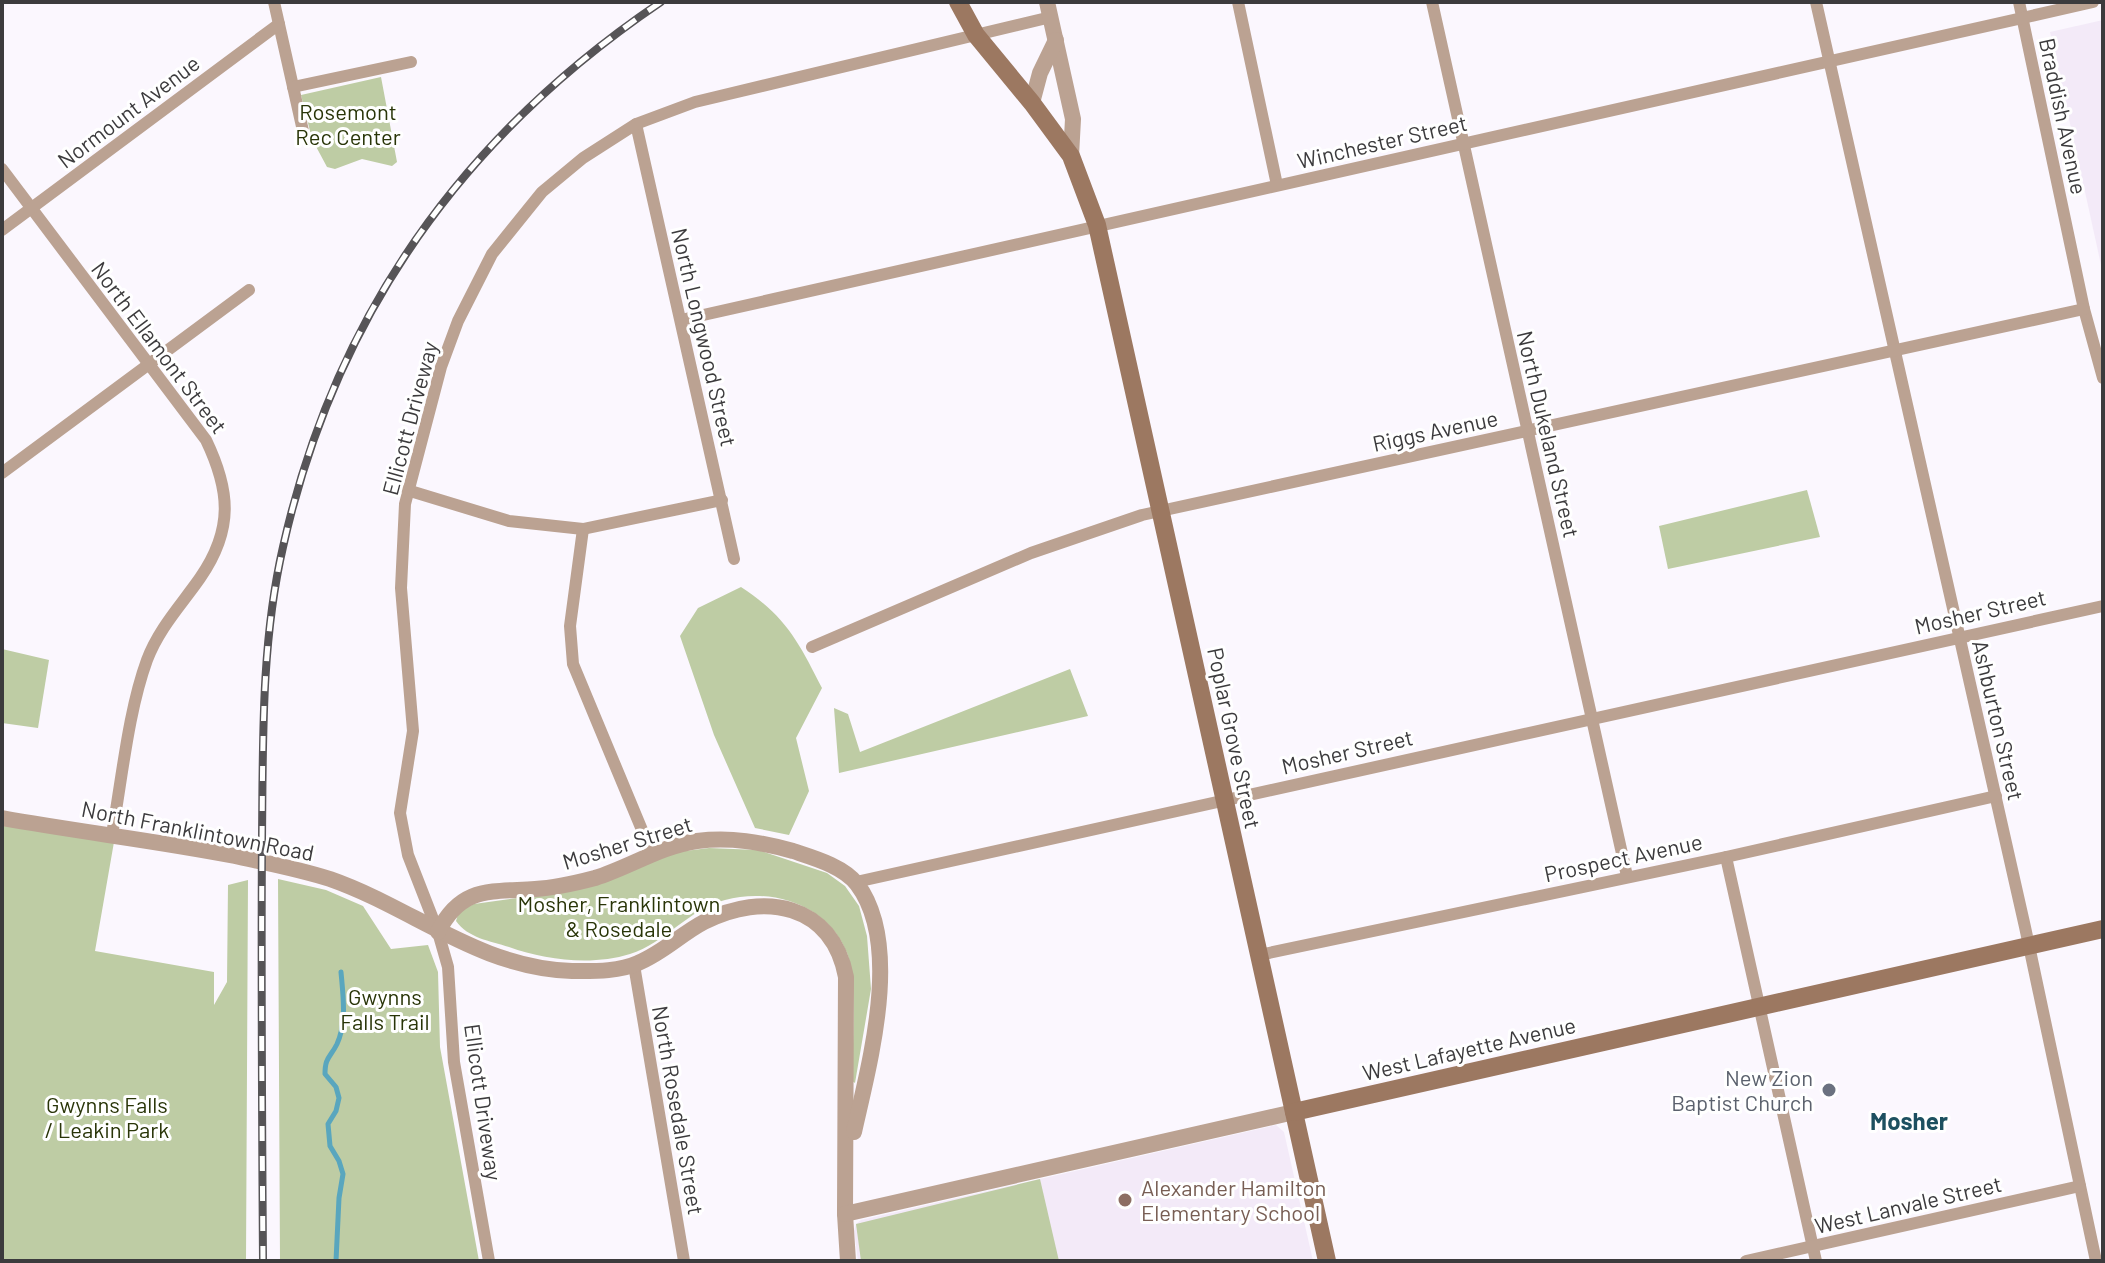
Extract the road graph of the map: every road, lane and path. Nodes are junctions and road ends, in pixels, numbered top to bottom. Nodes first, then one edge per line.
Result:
1 (274, 2) edge
2 (958, 2) edge
3 (1238, 2) edge
4 (1432, 2) edge
5 (1816, 2) edge
6 (2019, 2) edge
7 (2093, 2) edge
8 (1049, 9) edge
9 (2022, 18) junction
10 (279, 24) junction
11 (976, 35) junction
12 (1056, 40) junction
13 (1830, 61) junction
14 (411, 62) dead end
15 (293, 87) junction
16 (1032, 103) junction
17 (636, 124) junction
18 (303, 131) dead end
19 (1462, 143) junction
20 (1071, 156) junction
21 (2, 169) edge
22 (1277, 185) junction
23 (31, 209) junction
24 (1097, 225) junction
25 (2, 230) edge
26 (249, 290) dead end
27 (2084, 309) junction
28 (681, 320) junction
29 (1895, 350) junction
30 (148, 364) junction
31 (2103, 378) edge
32 (1528, 430) junction
33 (2, 473) edge
34 (407, 490) junction
35 (722, 500) junction
36 (1160, 511) junction
37 (583, 529) junction
38 (734, 559) dead end
39 (2103, 606) edge
40 (1960, 638) junction
41 (812, 647) dead end
42 (1593, 719) junction
43 (1996, 796) junction
44 (1225, 801) junction
45 (2, 818) edge
46 (112, 834) junction
47 (652, 854) junction
48 (1726, 857) junction
49 (1627, 876) junction
50 (856, 882) junction
51 (2103, 929) edge
52 (438, 932) junction
53 (2027, 946) junction
54 (1259, 955) junction
55 (634, 965) junction
56 (1760, 1006) junction
57 (1294, 1112) junction
58 (847, 1163) junction
59 (2080, 1186) junction
60 (845, 1214) junction
61 (1813, 1246) junction
62 (489, 1261) edge
63 (684, 1261) edge
64 (848, 1261) edge
65 (1327, 1261) edge
66 (1746, 1261) edge
67 (1816, 1261) edge
68 (2096, 1261) edge

1 - 10 street
2 - 11 main road, Poplar Grove Street
3 - 22 street
4 - 19 street, North Dukeland Street
5 - 13 street, Ashburton Street
6 - 9 street, Braddish Avenue
7 - 9 street, Winchester Street
8 - 11 street, Ellicott Driveway
8 - 12 street
9 - 13 street, Winchester Street
9 - 27 street, Braddish Avenue
10 - 15 street
10 - 23 street, Normount Avenue
11 - 16 main road, Poplar Grove Street
11 - 17 street, Ellicott Driveway
12 - 16 street
12 - 20 street
13 - 19 street, Winchester Street
13 - 29 street, Ashburton Street
14 - 15 street
15 - 18 street
16 - 20 main road, Poplar Grove Street
17 - 28 street, North Longwood Street
17 - 34 street, Ellicott Driveway
19 - 22 street, Winchester Street
19 - 32 street, North Dukeland Street
20 - 24 main road, Poplar Grove Street
21 - 23 street, North Ellamont Street
22 - 24 street, Winchester Street
23 - 25 street, Normount Avenue
23 - 30 street, North Ellamont Street
24 - 28 street, Winchester Street
24 - 36 main road, Poplar Grove Street
26 - 30 street
27 - 29 street, Riggs Avenue
27 - 31 street, Braddish Avenue
28 - 35 street, North Longwood Street
29 - 32 street, Riggs Avenue
29 - 40 street, Ashburton Street
30 - 33 street
30 - 46 street, North Ellamont Street
32 - 36 street, Riggs Avenue
32 - 42 street, North Dukeland Street
34 - 37 street
34 - 52 street, Ellicott Driveway
35 - 37 street
35 - 38 street, North Longwood Street
36 - 41 street, Riggs Avenue
36 - 44 main road, Poplar Grove Street
37 - 47 street
39 - 40 street, Mosher Street
40 - 42 street, Mosher Street
40 - 43 street, Ashburton Street
42 - 44 street, Mosher Street
42 - 49 street, North Dukeland Street
43 - 48 street, Prospect Avenue
43 - 53 street, Ashburton Street
44 - 50 street, Mosher Street
44 - 54 main road, Poplar Grove Street
45 - 46 street, North Franklintown Road
46 - 52 street, North Franklintown Road
47 - 50 street, Mosher Street
47 - 52 street, Mosher Street
48 - 49 street, Prospect Avenue
48 - 56 street
49 - 54 street, Prospect Avenue
50 - 58 street, North Franklintown Road
51 - 53 main road, West Lafayette Avenue
52 - 55 street, North Franklintown Road
52 - 62 street, Ellicott Driveway
53 - 56 main road, West Lafayette Avenue
53 - 59 street, Ashburton Street
54 - 57 main road, Poplar Grove Street
55 - 58 street, North Franklintown Road
55 - 63 street, North Rosedale Street
56 - 57 main road, West Lafayette Avenue
56 - 61 street
57 - 60 street, West Lafayette Avenue
57 - 65 main road, Poplar Grove Street
58 - 60 street, North Franklintown Road
59 - 61 street, West Lanvale Street
59 - 68 street, Ashburton Street
60 - 64 street, North Franklintown Road
61 - 66 street, West Lanvale Street
61 - 67 street

